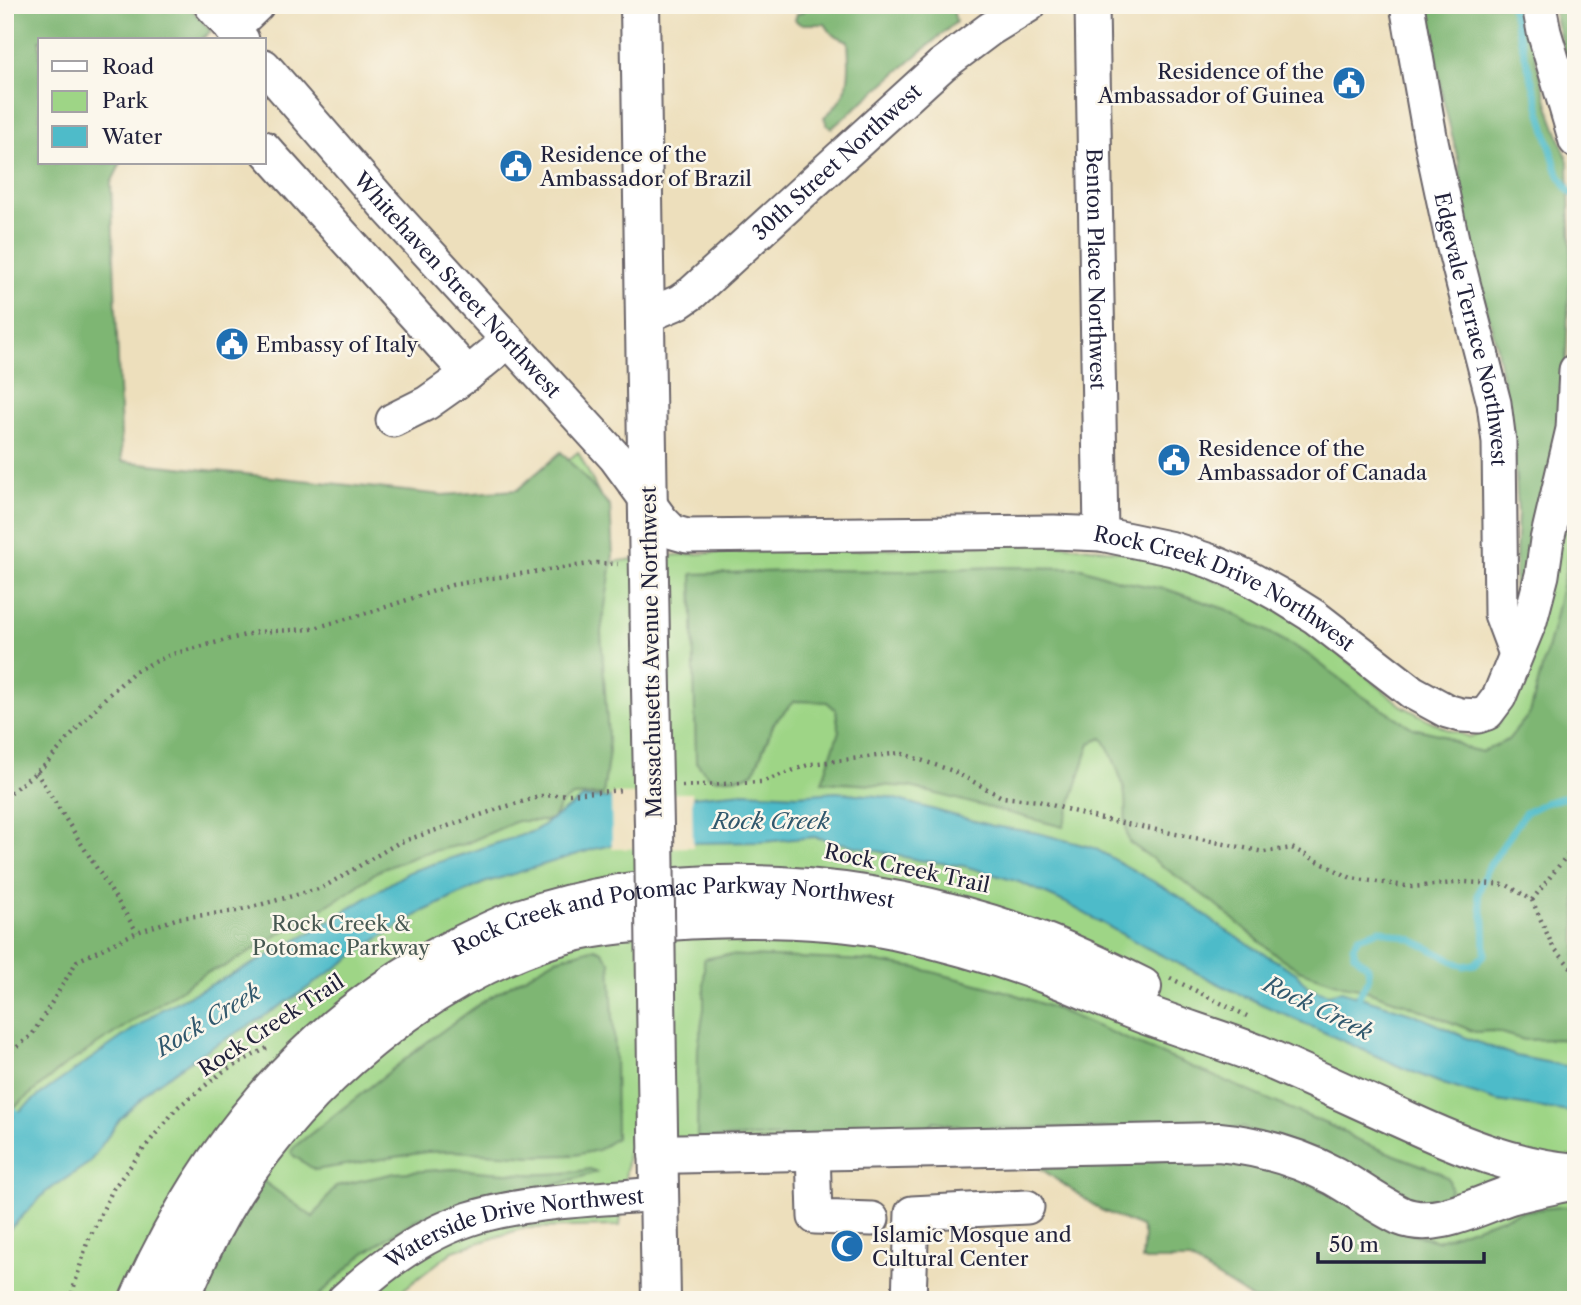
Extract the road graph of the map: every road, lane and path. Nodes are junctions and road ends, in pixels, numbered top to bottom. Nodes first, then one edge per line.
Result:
1 (257, 5) edge
2 (640, 5) edge
3 (1029, 5) edge
4 (1093, 5) edge
5 (1407, 5) edge
6 (1539, 5) edge
7 (228, 25) edge
8 (266, 68) edge
9 (1576, 141) edge
10 (266, 150) edge
11 (382, 202) junction
12 (344, 238) junction
13 (390, 310) dead end
14 (646, 316) junction
15 (508, 341) junction
16 (1576, 370) edge
17 (464, 377) junction
18 (393, 420) dead end
19 (1574, 430) edge
20 (649, 505) junction
21 (1101, 534) junction
22 (634, 567) junction
23 (1516, 654) junction
24 (36, 772) junction
25 (679, 787) dead end
26 (624, 790) dead end
27 (5, 797) edge
28 (1576, 844) edge
29 (1532, 900) junction
30 (137, 932) junction
31 (1576, 973) edge
32 (1166, 977) dead end
33 (1248, 1017) dead end
34 (278, 1043) dead end
35 (5, 1051) edge
36 (1259, 1055) junction
37 (813, 1150) junction
38 (659, 1154) junction
39 (1576, 1173) edge
40 (1576, 1180) edge
41 (660, 1194) junction
42 (1027, 1207) dead end
43 (872, 1219) dead end
44 (70, 1300) edge
45 (139, 1300) edge
46 (180, 1300) edge
47 (344, 1300) edge
48 (661, 1300) edge
49 (909, 1300) edge

1 - 7 street
2 - 14 main road, Massachusetts Avenue Northwest
3 - 14 street, 30th Street Northwest
4 - 21 street, Benton Place Northwest
5 - 23 street, Edgevale Terrace Northwest
6 - 9 street
8 - 11 street, Whitehaven Street Northwest
10 - 12 street
11 - 12 street
11 - 15 street, Whitehaven Street Northwest
12 - 17 street
13 - 17 street
14 - 20 main road, Massachusetts Avenue Northwest
15 - 17 street
15 - 20 street, Whitehaven Street Northwest
16 - 19 street, Rock Creek Drive Northwest
17 - 18 street
19 - 23 street, Rock Creek Drive Northwest
20 - 21 street, Rock Creek Drive Northwest
20 - 22 main road, Massachusetts Avenue Northwest
21 - 23 street, Rock Creek Drive Northwest
22 - 24 path
22 - 38 main road, Massachusetts Avenue Northwest, bridge
24 - 27 path
24 - 30 path
25 - 29 path
26 - 30 path
28 - 29 path
29 - 31 path
30 - 35 path
32 - 33 path
34 - 44 path, Rock Creek Trail
36 - 39 main road, Rock Creek and Potomac Parkway Northwest
36 - 45 main road, Rock Creek and Potomac Parkway Northwest
36 - 46 main road, Rock Creek and Potomac Parkway Northwest
37 - 38 main road
37 - 40 main road
37 - 43 street
38 - 41 main road, Massachusetts Avenue Northwest
41 - 47 street, Waterside Drive Northwest
41 - 48 main road, Massachusetts Avenue Northwest
42 - 49 street

